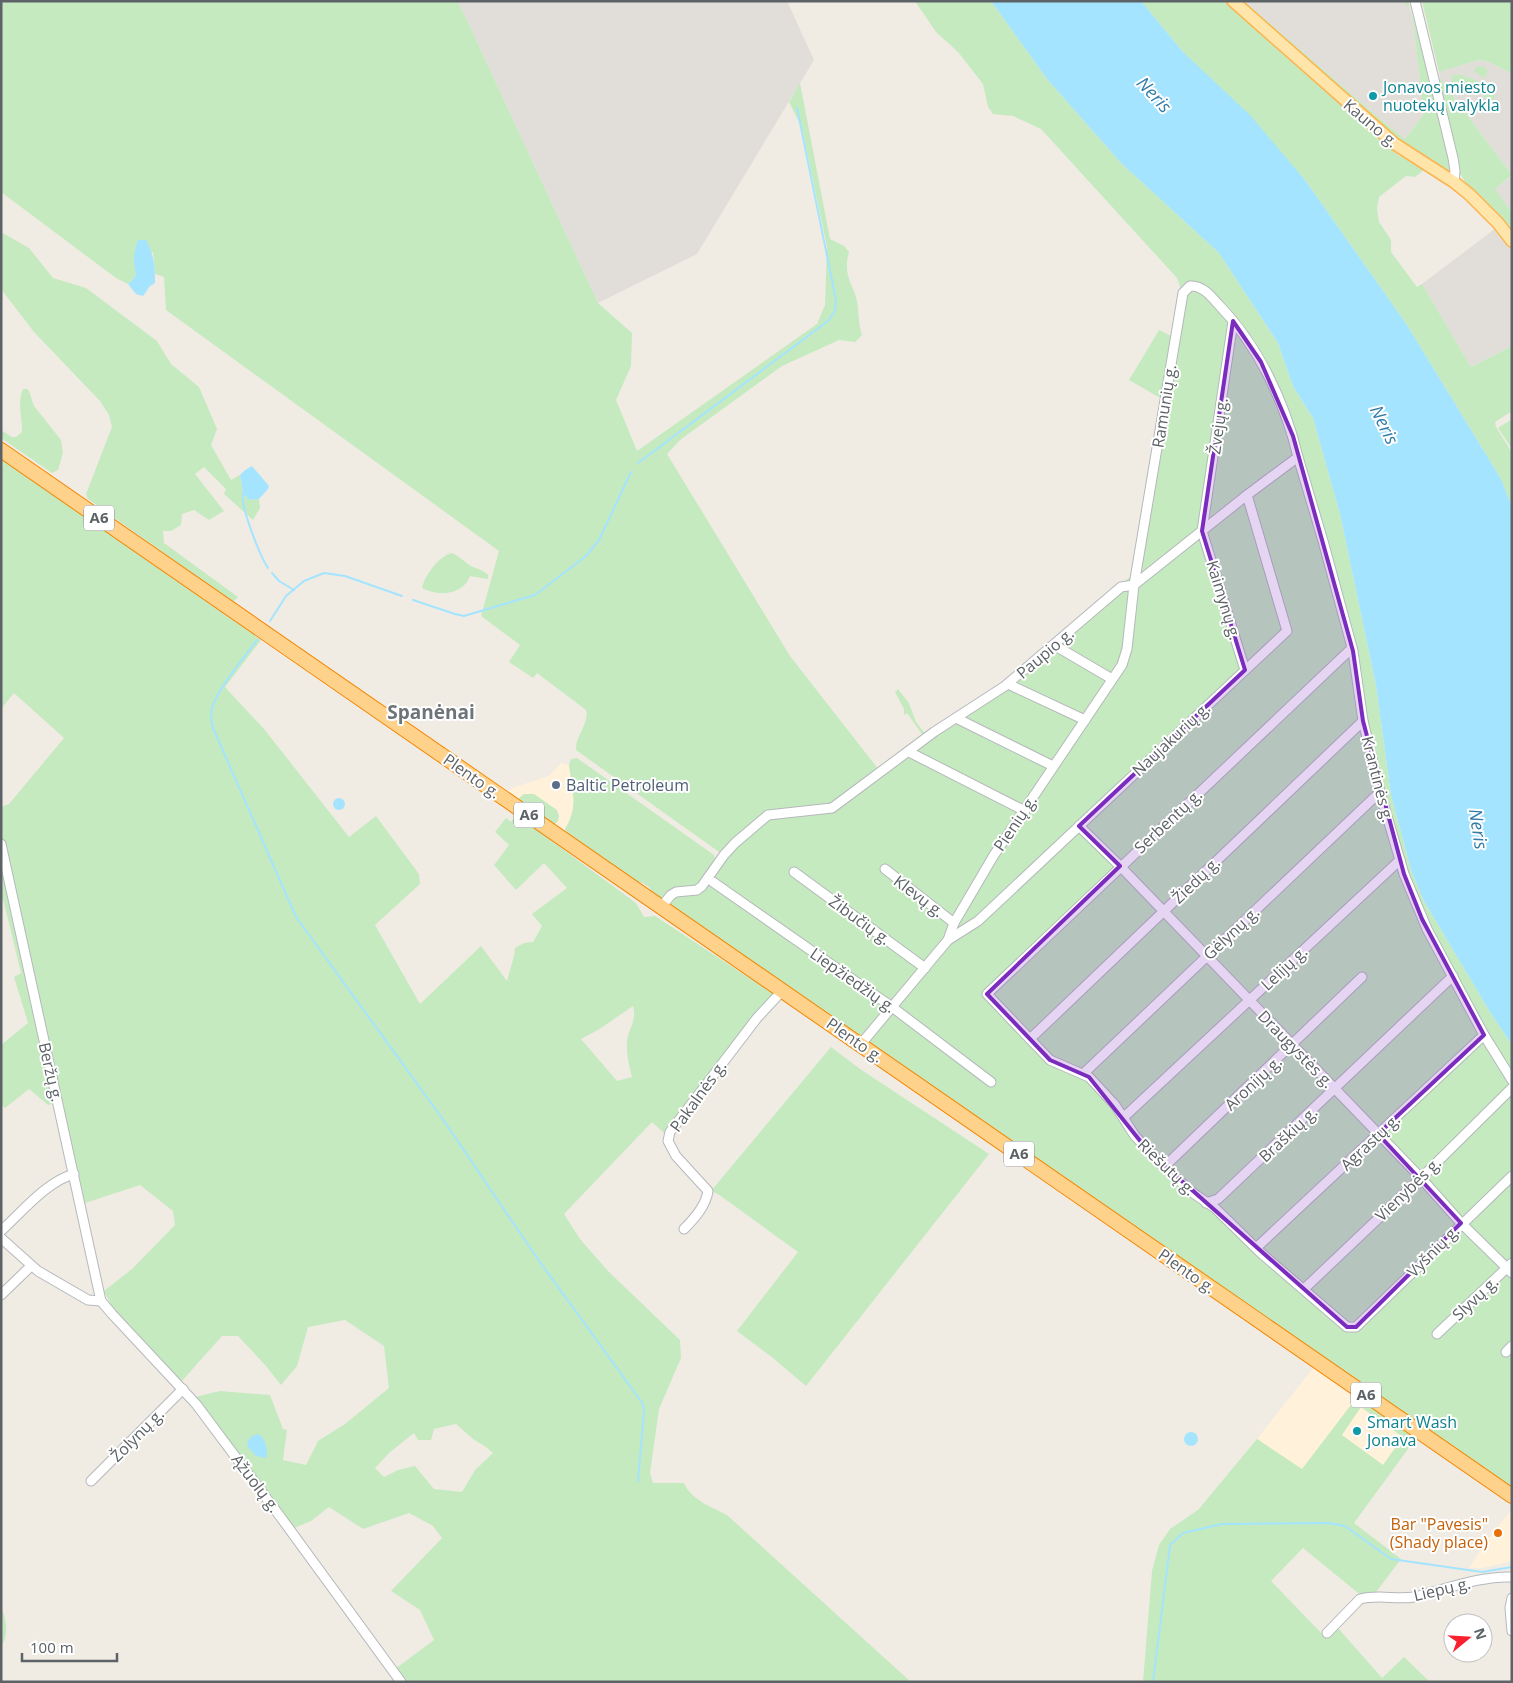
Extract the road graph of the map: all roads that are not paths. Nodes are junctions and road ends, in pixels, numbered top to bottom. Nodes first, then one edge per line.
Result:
1 (1233, 1) edge
2 (1415, 1) edge
3 (1454, 182) junction
4 (1512, 241) edge
5 (1233, 321) junction
6 (1, 450) edge
7 (1298, 457) junction
8 (1247, 495) junction
9 (1202, 530) junction
10 (1134, 585) junction
11 (1054, 645) junction
12 (1352, 648) junction
13 (1245, 670) junction
14 (1112, 679) junction
15 (1008, 684) junction
16 (956, 718) junction
17 (1085, 720) junction
18 (1363, 721) junction
19 (909, 752) junction
20 (1053, 766) junction
21 (1380, 792) junction
22 (1025, 811) junction
23 (1079, 826) junction
24 (1, 844) edge
25 (1400, 860) junction
26 (1120, 866) junction
27 (884, 869) dead end
28 (794, 872) dead end
29 (713, 882) dead end
30 (662, 907) junction
31 (1164, 911) junction
32 (954, 923) junction
33 (948, 940) junction
34 (1207, 956) junction
35 (925, 968) junction
36 (1453, 976) junction
37 (1362, 977) dead end
38 (784, 990) junction
39 (988, 997) joint
40 (1249, 1000) junction
41 (892, 1007) junction
42 (1484, 1035) junction
43 (1030, 1039) junction
44 (861, 1044) junction
45 (1292, 1045) junction
46 (1083, 1074) junction
47 (1512, 1080) edge
48 (991, 1082) dead end
49 (1512, 1088) edge
50 (1335, 1090) junction
51 (1124, 1118) junction
52 (1378, 1134) junction
53 (1164, 1167) junction
54 (74, 1174) junction
55 (1512, 1176) edge
56 (1421, 1178) junction
57 (1206, 1203) junction
58 (1462, 1223) junction
59 (684, 1229) dead end
60 (1, 1231) edge
61 (1, 1238) edge
62 (1256, 1248) junction
63 (31, 1266) junction
64 (1510, 1268) edge
65 (1304, 1289) junction
66 (1, 1295) edge
67 (101, 1301) junction
68 (1356, 1327) joint
69 (1437, 1334) dead end
70 (183, 1389) junction
71 (91, 1481) dead end
72 (1512, 1496) edge
73 (1512, 1577) edge
74 (1512, 1598) edge
75 (1512, 1631) edge
76 (1327, 1633) dead end
77 (399, 1679) edge

1 - 3 main road, Kauno g.
2 - 3 street
3 - 4 main road, Kauno g.
5 - 7 street
5 - 9 street, Žvejų g.
5 - 10 street, Ramunių g.
6 - 30 highway, Plento g. / A6
7 - 8 street, Paupio g.
7 - 12 street, Krantinės g.
8 - 9 street, Paupio g.
8 - 13 street, Naujakurių g.
9 - 10 street, Paupio g.
9 - 13 street, Kaimynų g.
10 - 11 street, Paupio g.
10 - 14 street, Pienių g.
11 - 14 street
11 - 15 street, Paupio g.
12 - 18 street, Krantinės g.
12 - 26 street, Serbentų g.
13 - 23 street, Naujakurių g.
14 - 17 street, Pienių g.
15 - 16 street, Paupio g.
15 - 17 street
16 - 19 street, Paupio g.
16 - 20 street
17 - 20 street, Pienių g.
18 - 21 street, Krantinės g.
18 - 31 street, Žiedų g.
19 - 22 street
19 - 30 street, Paupio g.
20 - 22 street, Pienių g.
21 - 25 street, Krantinės g.
21 - 34 street, Gėlynų g.
22 - 32 street, Pienių g.
23 - 26 street, Draugystės g.
23 - 33 street, Naujakurių g.
24 - 54 street, Beržų g.
25 - 36 street, Krantinės g.
25 - 40 street, Lelijų g.
26 - 31 street, Draugystės g.
26 - 39 street, Serbentų g.
27 - 32 street, Klevų g.
28 - 35 street, Žibučių g.
29 - 41 street, Liepžiedžių g.
30 - 38 highway, Plento g. / A6
31 - 34 street, Draugystės g.
31 - 43 street, Žiedų g.
32 - 33 street, Pienių g.
33 - 35 street, Pienių g.
34 - 40 street, Draugystės g.
34 - 46 street, Gėlynų g.
35 - 41 street, Pienių g.
36 - 42 street, Krantinės g.
36 - 50 street, Braškių g.
37 - 45 street, Aronijų g.
38 - 44 highway, Plento g. / A6
38 - 59 street, Pakalnės g.
39 - 43 street, Riešutų g.
40 - 45 street, Draugystės g.
40 - 51 street, Lelijų g.
41 - 44 street, Pienių g.
41 - 48 street, Liepžiedžių g.
42 - 47 street, Krantinės g.
42 - 52 street, Agrastų g.
43 - 46 street, Riešutų g.
44 - 72 highway, Plento g. / A6
45 - 50 street, Draugystės g.
45 - 53 street, Aronijų g.
46 - 51 street, Riešutų g.
49 - 56 street, Vienybės g.
50 - 52 street, Draugystės g.
50 - 57 street, Braškių g.
51 - 53 street, Riešutų g.
52 - 56 street, Draugystės g.
52 - 62 street, Agrastų g.
53 - 57 street, Riešutų g.
54 - 60 street
54 - 67 street, Beržų g.
55 - 58 street, Vyšnių g.
56 - 58 street, Draugystės g.
56 - 65 street, Vienybės g.
57 - 62 street, Riešutų g.
58 - 64 street, Draugystės g.
58 - 68 street, Vyšnių g.
61 - 63 street
62 - 65 street, Riešutų g.
63 - 66 street
63 - 67 street
64 - 69 street, Slyvų g.
65 - 68 street, Riešutų g.
67 - 70 street, Ąžuolų g.
70 - 71 street, Žolynų g.
70 - 77 street, Ąžuolų g.
73 - 76 street, Liepų g.
74 - 75 street

